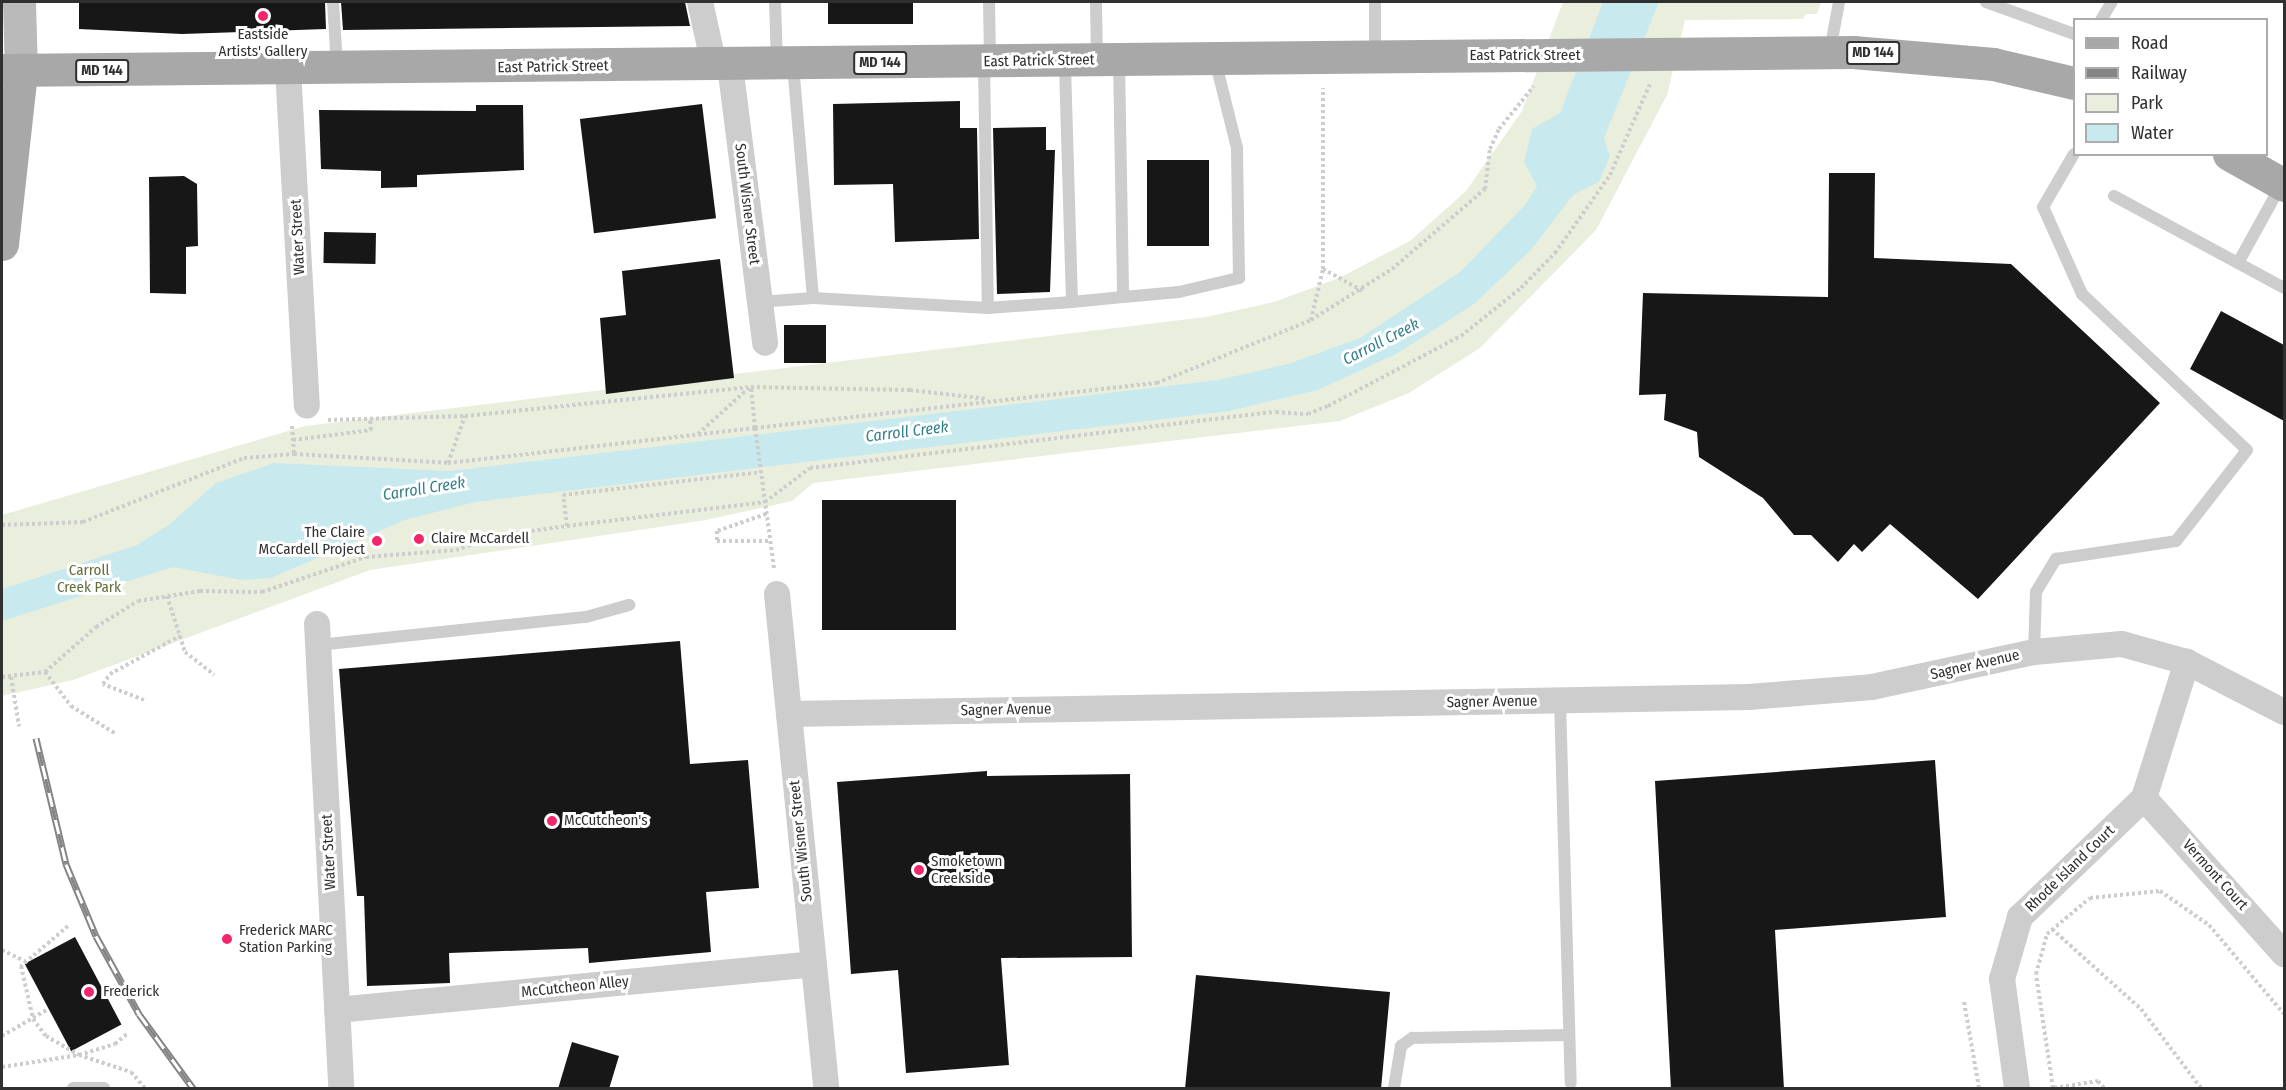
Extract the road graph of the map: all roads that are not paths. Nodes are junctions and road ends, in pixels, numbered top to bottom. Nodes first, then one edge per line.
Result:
1 (19, 2) edge
2 (333, 2) edge
3 (700, 2) edge
4 (776, 2) edge
5 (989, 2) edge
6 (1096, 2) edge
7 (1375, 2) edge
8 (1839, 2) edge
9 (1986, 2) edge
10 (2112, 2) edge
11 (2102, 18) edge
12 (2073, 34) edge
13 (1830, 52) junction
14 (1375, 57) junction
15 (1215, 60) junction
16 (1065, 61) junction
17 (1108, 61) junction
18 (987, 62) junction
19 (785, 64) junction
20 (722, 65) junction
21 (288, 69) junction
22 (337, 69) junction
23 (11, 71) edge
24 (2072, 77) edge
25 (2073, 156) edge
26 (2232, 156) edge
27 (2283, 185) edge
28 (2114, 196) dead end
29 (2, 244) edge
30 (2238, 263) junction
31 (2284, 288) edge
32 (1123, 297) junction
33 (813, 298) junction
34 (760, 302) junction
35 (1072, 302) junction
36 (988, 308) junction
37 (765, 343) dead end
38 (304, 416) road end
39 (777, 594) dead end
40 (629, 605) dead end
41 (317, 634) joint
42 (2034, 652) junction
43 (2187, 662) junction
44 (1560, 700) junction
45 (2284, 712) edge
46 (789, 714) junction
47 (2144, 798) junction
48 (2284, 954) edge
49 (813, 964) junction
50 (337, 1010) junction
51 (1569, 1035) junction
52 (1571, 1083) dead end
53 (341, 1085) edge
54 (73, 1089) edge
55 (104, 1089) edge
56 (826, 1089) edge
57 (1394, 1089) edge
58 (2017, 1089) edge

1 - 23 main road
2 - 22 lane
3 - 20 street, South Wisner Street
4 - 19 lane
5 - 18 lane
6 - 17 lane
7 - 14 lane
8 - 13 lane
9 - 12 lane
10 - 11 lane
13 - 14 main road, East Patrick Street / MD 144
13 - 24 main road, East Patrick Street / MD 144
14 - 15 main road, East Patrick Street / MD 144
15 - 17 main road, East Patrick Street / MD 144
15 - 32 lane
16 - 17 main road, East Patrick Street / MD 144
16 - 18 main road, East Patrick Street / MD 144
16 - 35 lane
17 - 32 lane
18 - 19 main road, East Patrick Street / MD 144
18 - 36 lane
19 - 20 main road, East Patrick Street / MD 144
19 - 33 lane
20 - 22 main road, East Patrick Street / MD 144
20 - 34 street, South Wisner Street
21 - 22 main road, East Patrick Street / MD 144
21 - 23 main road, East Patrick Street / MD 144
21 - 38 street, Water Street
23 - 29 main road
25 - 42 lane
26 - 27 main road
27 - 30 lane
28 - 30 lane
30 - 31 lane
32 - 35 lane
33 - 34 lane
33 - 36 lane
34 - 37 street, South Wisner Street
35 - 36 lane
39 - 46 street, South Wisner Street
40 - 41 lane
41 - 50 street, Water Street
42 - 43 street, Sagner Avenue
42 - 44 street, Sagner Avenue
43 - 45 street, Sagner Avenue
43 - 47 street, Rhode Island Court
44 - 46 street, Sagner Avenue
44 - 51 lane
46 - 49 street, South Wisner Street
47 - 48 street, Vermont Court
47 - 58 street, Rhode Island Court
49 - 50 street, McCutcheon Alley
49 - 56 street, South Wisner Street
50 - 53 street, Water Street
51 - 52 lane
51 - 57 lane
54 - 55 lane

